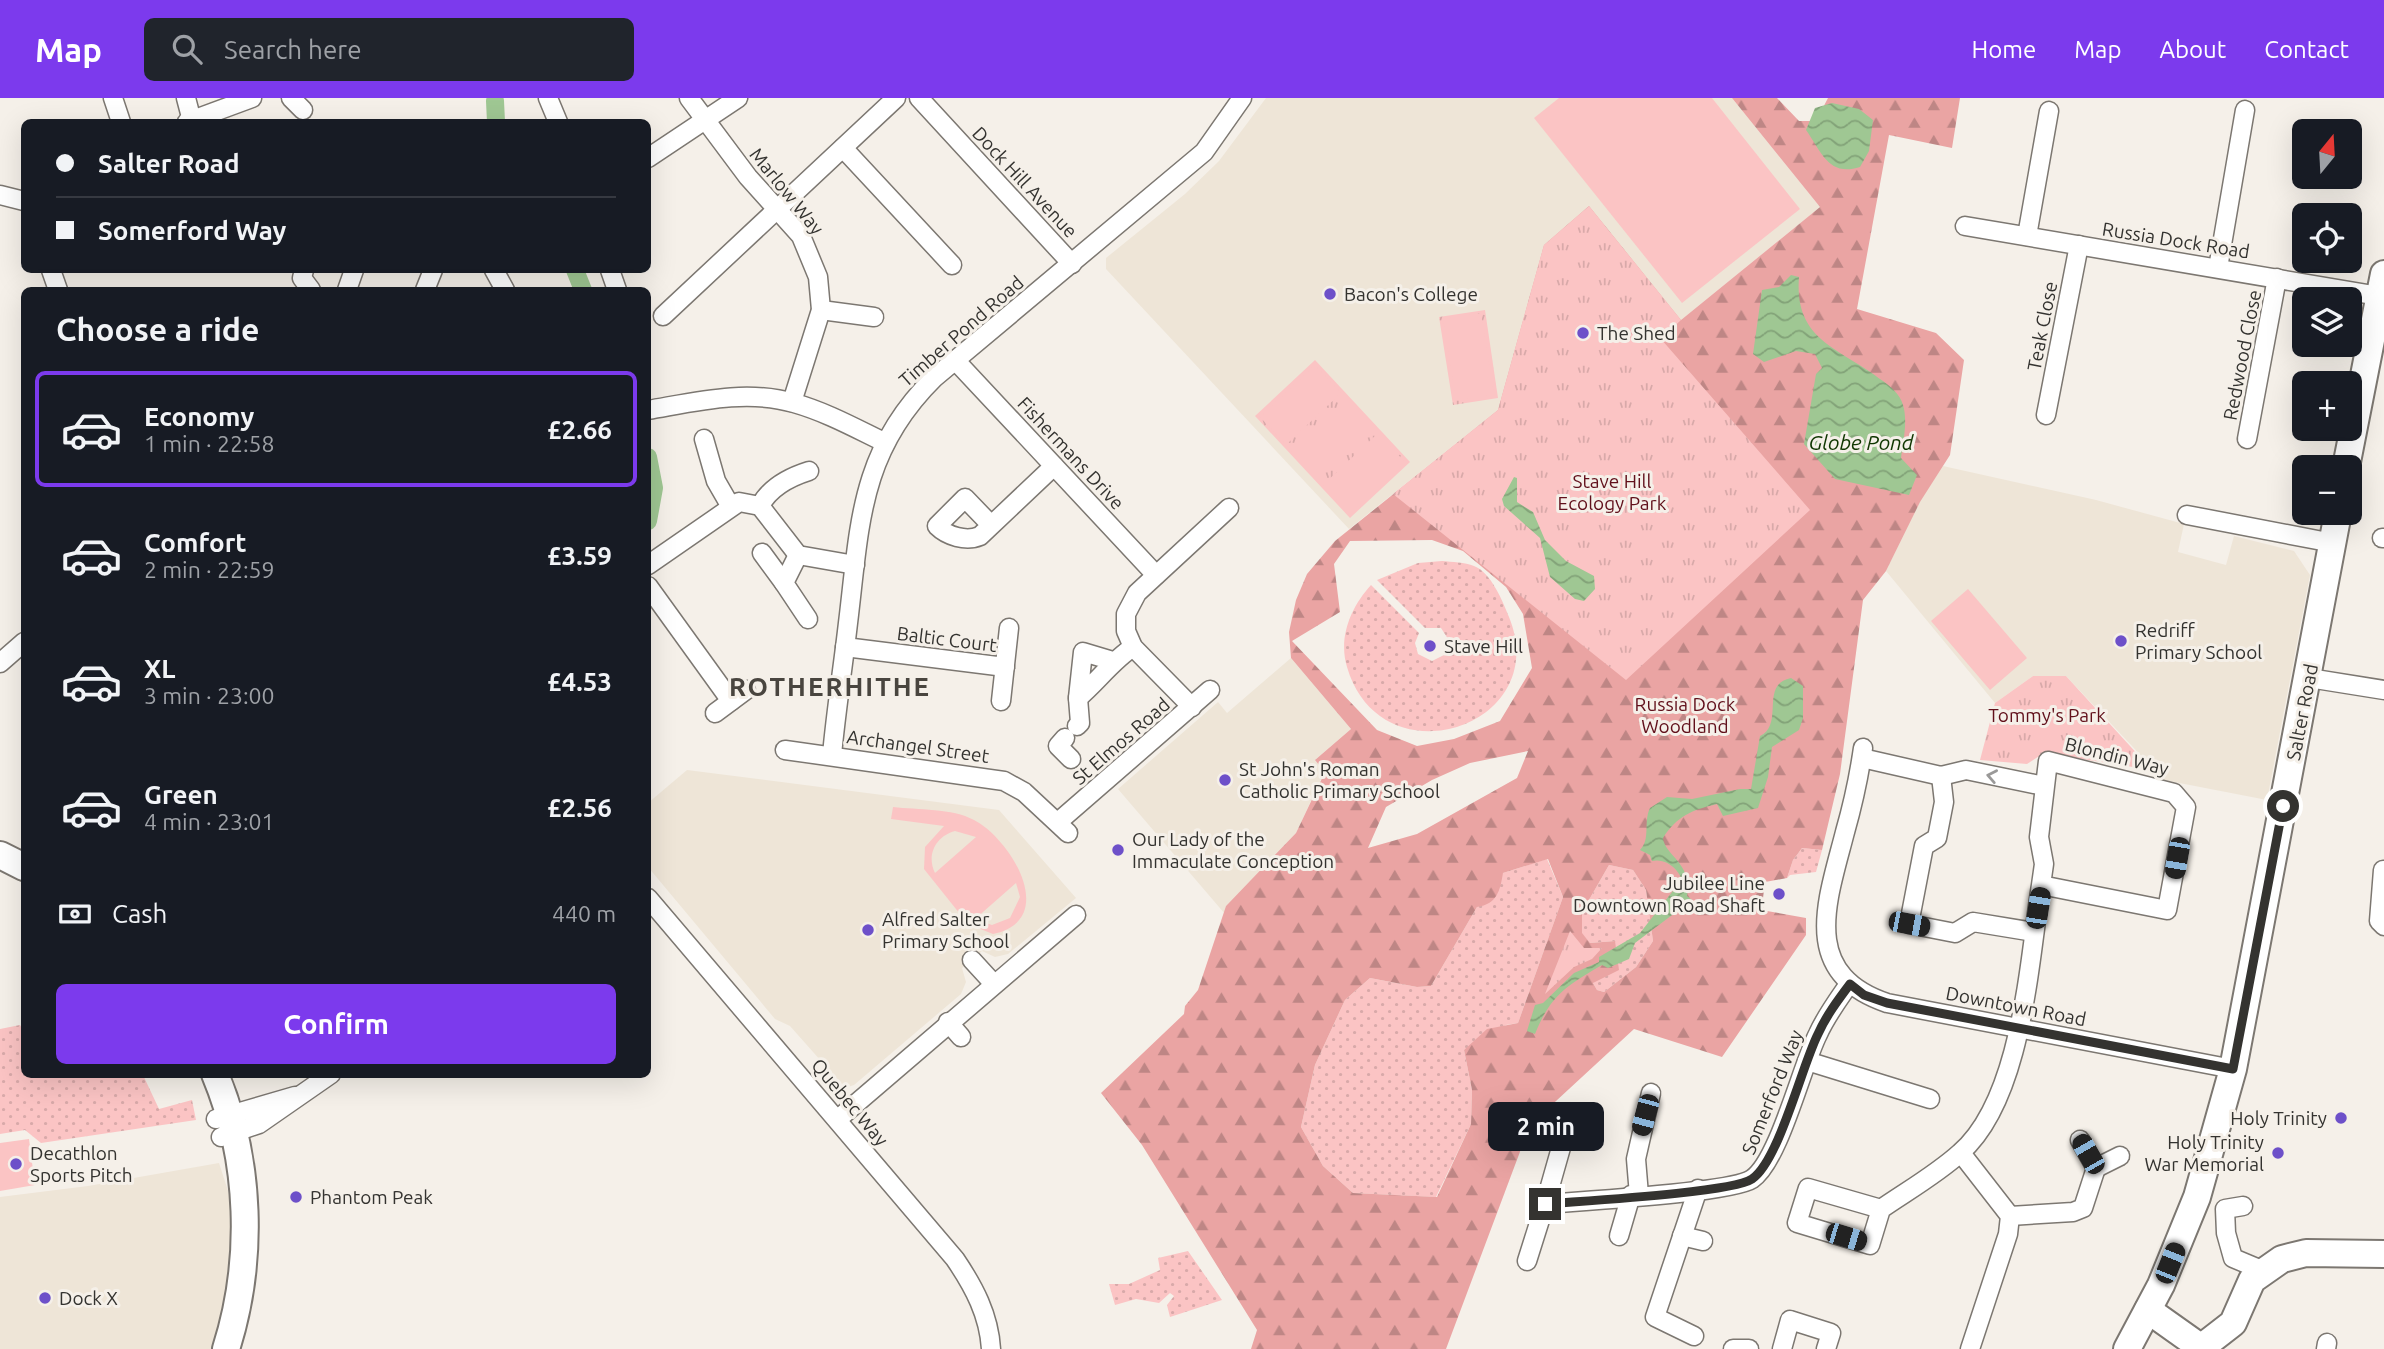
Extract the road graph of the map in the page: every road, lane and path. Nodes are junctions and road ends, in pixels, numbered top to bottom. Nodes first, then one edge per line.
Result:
1 (113, 98) edge
2 (186, 98) edge
3 (252, 98) edge
4 (548, 98) edge
5 (689, 98) edge
6 (738, 98) edge
7 (896, 98) edge
8 (919, 98) edge
9 (1242, 98) edge
10 (2245, 110) dead end
11 (2049, 111) dead end
12 (120, 119) edge
13 (190, 119) edge
14 (198, 119) edge
15 (557, 119) edge
16 (705, 122) junction
17 (843, 148) junction
18 (651, 156) edge
19 (0, 195) edge
20 (21, 200) edge
21 (778, 209) junction
22 (1965, 226) dead end
23 (2026, 236) junction
24 (2079, 245) junction
25 (1072, 264) junction
26 (952, 265) dead end
27 (2218, 268) junction
28 (2277, 278) junction
29 (2383, 289) edge
30 (821, 310) junction
31 (663, 316) dead end
32 (874, 317) dead end
33 (955, 360) junction
34 (792, 402) junction
35 (653, 409) edge
36 (2046, 415) dead end
37 (704, 439) dead end
38 (2247, 439) dead end
39 (884, 442) junction
40 (2348, 455) edge
41 (1054, 466) junction
42 (809, 471) dead end
43 (760, 506) junction
44 (731, 507) junction
45 (1229, 508) dead end
46 (2187, 515) dead end
47 (991, 525) dead end
48 (2336, 525) edge
49 (2333, 543) junction
50 (762, 553) dead end
51 (798, 555) junction
52 (651, 563) edge
53 (855, 565) junction
54 (1156, 575) junction
55 (784, 583) junction
56 (651, 590) edge
57 (808, 619) dead end
58 (1009, 628) dead end
59 (21, 645) edge
60 (845, 647) junction
61 (1133, 647) junction
62 (1113, 661) junction
63 (0, 663) edge
64 (1005, 667) junction
65 (2309, 678) junction
66 (746, 690) dead end
67 (1210, 690) dead end
68 (2384, 691) edge
69 (1078, 698) junction
70 (731, 701) junction
71 (1001, 701) dead end
72 (1192, 708) junction
73 (715, 713) dead end
74 (785, 750) dead end
75 (832, 755) junction
76 (1071, 759) dead end
77 (1941, 776) junction
78 (2044, 786) junction
79 (1063, 827) joint
80 (0, 855) edge
81 (21, 866) edge
82 (2383, 870) edge
83 (2041, 885) junction
84 (651, 901) edge
85 (1076, 915) dead end
86 (2384, 926) edge
87 (2034, 932) junction
88 (972, 960) dead end
89 (994, 984) junction
90 (1850, 984) junction
91 (948, 1022) junction
92 (2018, 1028) junction
93 (961, 1037) dead end
94 (2233, 1069) junction
95 (1799, 1072) junction
96 (202, 1078) edge
97 (216, 1078) edge
98 (325, 1078) edge
99 (1651, 1093) dead end
100 (1930, 1099) dead end
101 (838, 1119) junction
102 (226, 1126) junction
103 (1566, 1130) dead end
104 (2080, 1140) dead end
105 (1961, 1153) junction
106 (2120, 1156) dead end
107 (2096, 1168) junction
108 (1698, 1189) junction
109 (1635, 1195) junction
110 (1545, 1204) junction
111 (2243, 1206) dead end
112 (1881, 1209) junction
113 (2010, 1216) junction
114 (1619, 1236) dead end
115 (1682, 1236) junction
116 (1703, 1241) dead end
117 (2384, 1254) edge
118 (1527, 1261) dead end
119 (2264, 1271) junction
120 (2148, 1310) junction
121 (1694, 1336) dead end
122 (2203, 1348) edge
123 (226, 1349) edge
124 (991, 1349) edge
125 (1733, 1349) edge
126 (1749, 1349) edge
127 (1782, 1349) edge
128 (1826, 1349) edge
129 (1970, 1349) edge
130 (2127, 1349) edge

1 - 12 street
2 - 13 street
3 - 14 street
4 - 15 street
5 - 16 street, Marlow Way
6 - 16 street
7 - 17 street
8 - 25 street, Dock Hill Avenue
9 - 25 street, Timber Pond Road
10 - 27 street
11 - 23 street
16 - 18 street
16 - 21 street, Marlow Way
17 - 21 street
17 - 26 street
19 - 20 street
21 - 30 street, Marlow Way
21 - 31 street
22 - 23 street, Russia Dock Road
23 - 24 street, Russia Dock Road
24 - 27 street, Russia Dock Road
24 - 36 street, Teak Close
25 - 33 street, Timber Pond Road
27 - 28 street, Russia Dock Road
28 - 29 street, Russia Dock Road
28 - 38 street, Redwood Close
29 - 40 main road
30 - 32 street
30 - 34 street, Marlow Way
33 - 39 street, Timber Pond Road
33 - 41 street, Fishermans Drive
34 - 35 street
34 - 39 street
37 - 44 street
39 - 53 street, Timber Pond Road
41 - 47 street
41 - 54 street, Fishermans Drive
42 - 43 street
43 - 44 street
43 - 51 street
44 - 52 street
45 - 54 street
46 - 49 street
48 - 49 main road, Salter Road
49 - 65 main road, Salter Road
50 - 55 street
51 - 53 street
51 - 55 street
53 - 60 street, Timber Pond Road
54 - 61 street
55 - 57 street
56 - 70 street
58 - 64 street, Baltic Court
59 - 63 street
60 - 64 street, Baltic Court
60 - 75 street, Timber Pond Road
61 - 62 street
61 - 72 street
62 - 69 street
62 - 69 street
64 - 71 street
65 - 68 street
65 - 94 main road, Salter Road
66 - 70 street
67 - 72 street, St Elmos Road
69 - 76 street
70 - 73 street
72 - 79 street, St Elmos Road
74 - 75 street, Archangel Street
75 - 79 street, Archangel Street
78 -> 77 street
77 - 87 street
77 - 90 street
78 - 83 street, Blondin Way
78 - 83 street, Blondin Way
80 - 81 main road
82 - 86 street
83 - 87 street, Blondin Way
84 - 101 street, Quebec Way
85 - 89 street
87 - 92 street, Blondin Way
88 - 89 street
89 - 91 street
90 - 92 street, Downtown Road
90 - 95 street, Somerford Way
91 - 93 street
91 - 101 street
92 - 94 street, Downtown Road
92 - 105 street, Blondin Way
94 - 120 main road, Salter Road
95 - 100 street
95 - 108 street, Somerford Way
96 - 102 main road
97 - 102 main road
98 - 102 street
99 - 109 street
101 - 124 street, Quebec Way
102 - 123 main road
103 - 110 street
104 - 107 street
105 - 112 street, Blondin Way
105 - 113 street
106 - 107 street
107 - 113 street
108 - 109 street, Somerford Way
108 - 115 street
109 - 110 street, Somerford Way
109 - 114 street
110 - 118 street
111 - 119 street
112 - 112 street
113 - 129 street
115 - 116 street
115 - 121 street
117 - 119 main road
119 - 122 main road
120 - 122 main road
120 - 130 main road, Salter Road
125 - 126 street
127 - 128 street

